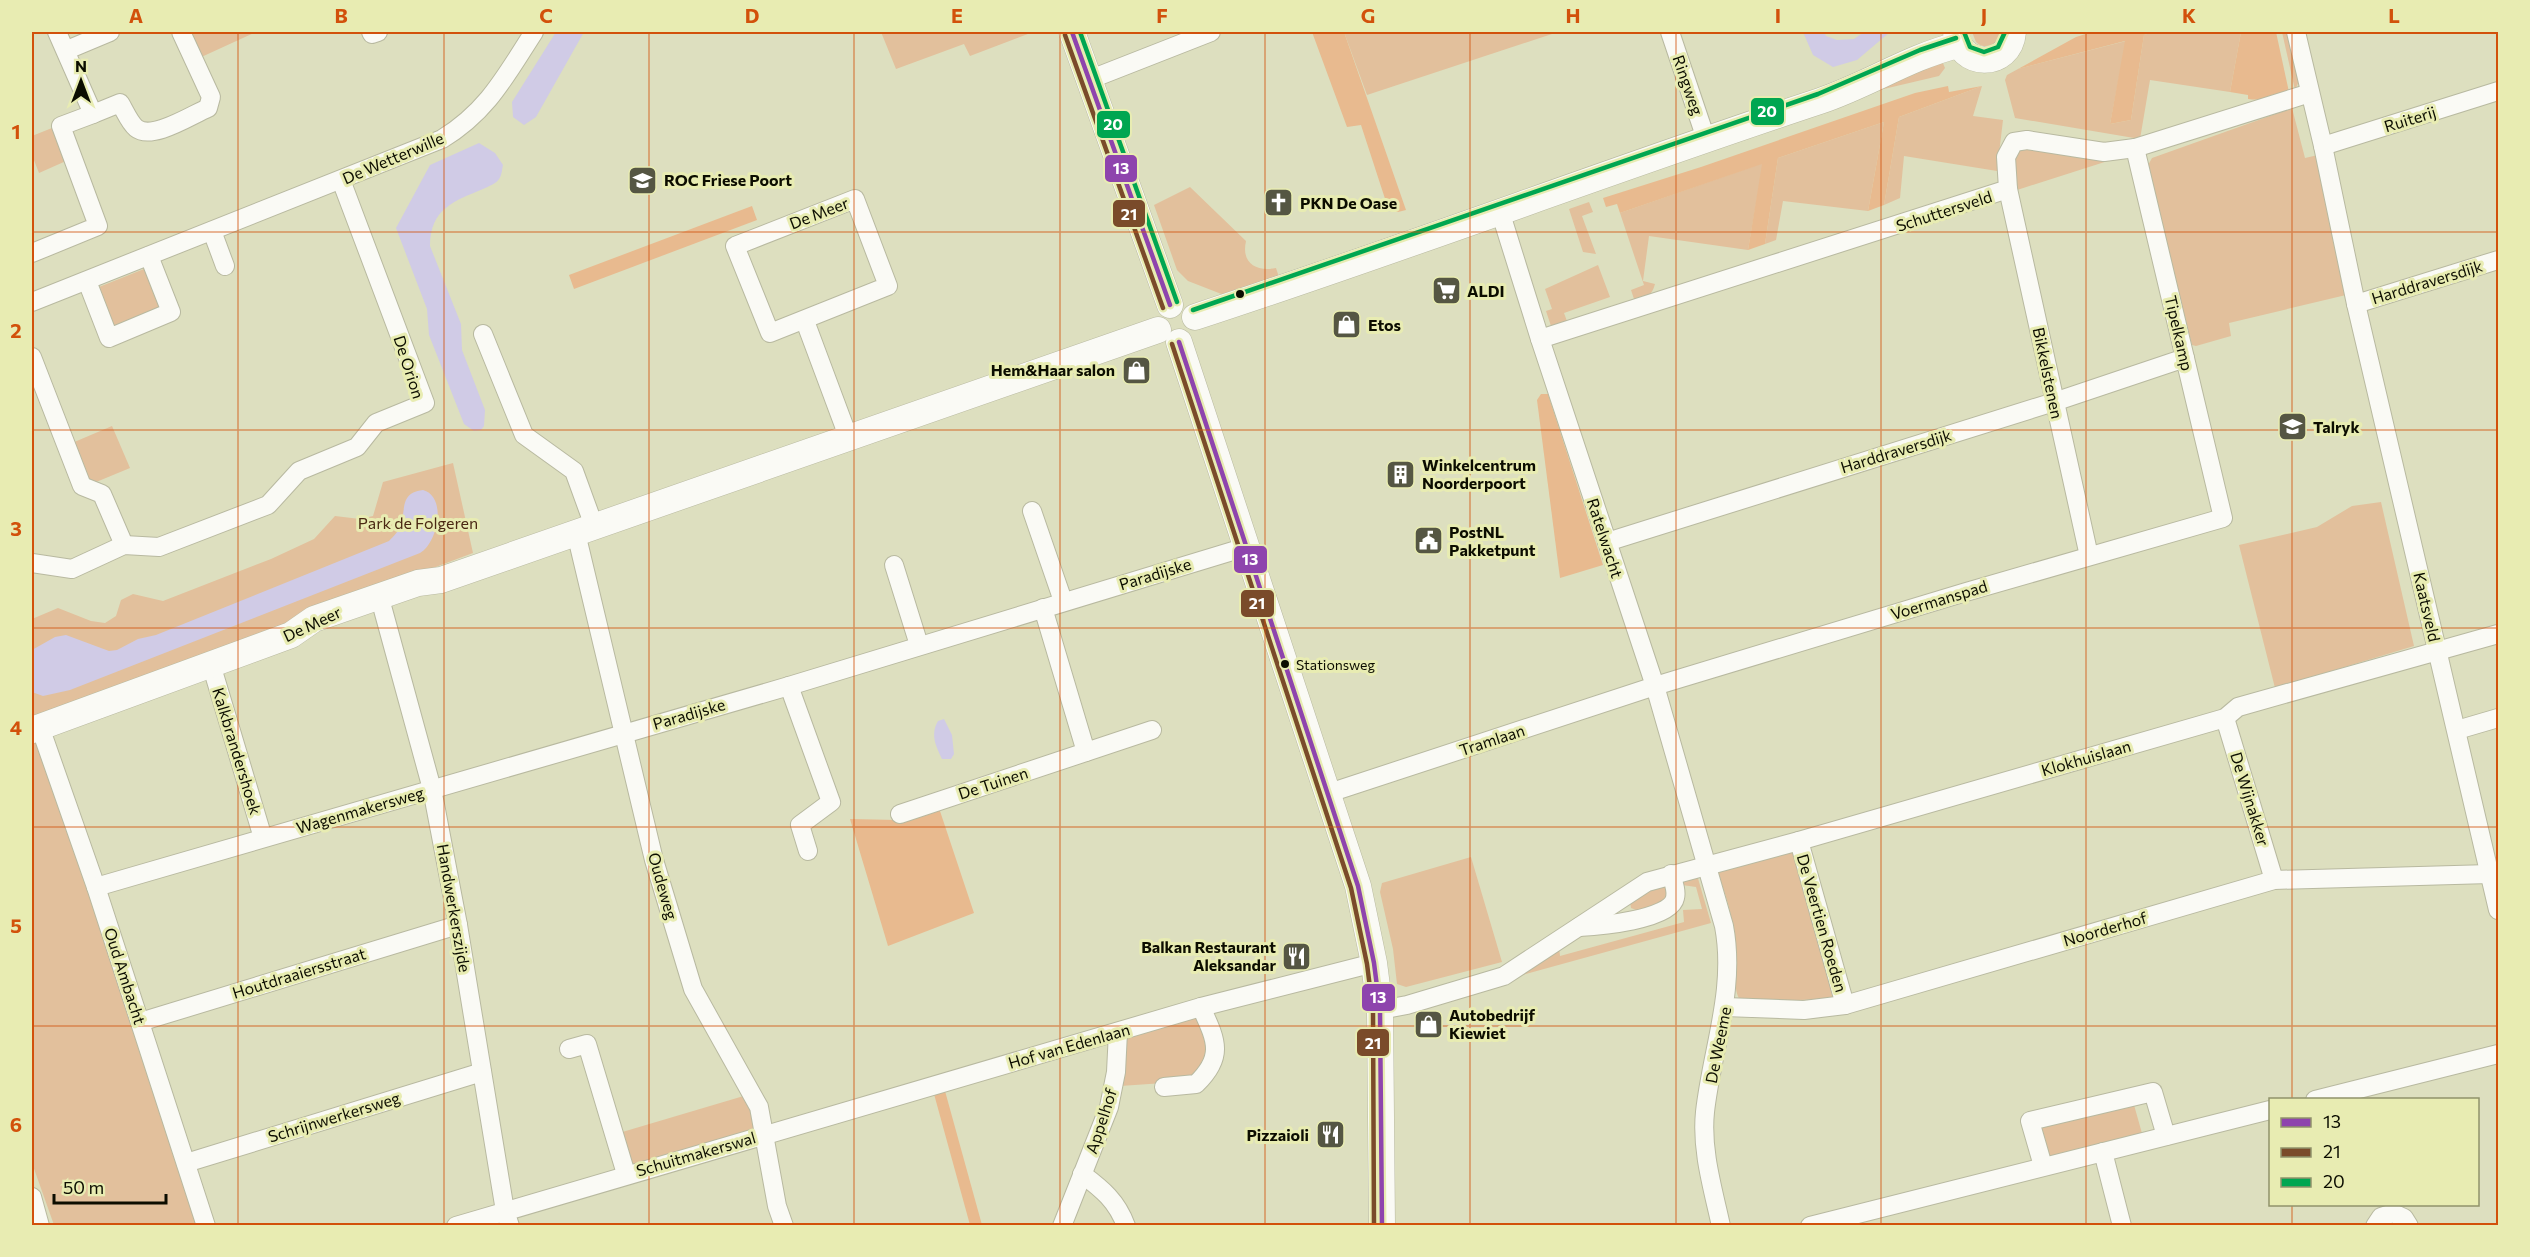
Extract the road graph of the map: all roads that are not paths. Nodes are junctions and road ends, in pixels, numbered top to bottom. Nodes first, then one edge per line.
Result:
1 (57, 32) edge
2 (110, 32) edge
3 (181, 32) edge
4 (371, 32) edge
5 (378, 32) edge
6 (534, 32) edge
7 (1072, 32) edge
8 (1211, 32) edge
9 (1670, 32) edge
10 (2013, 32) edge
11 (2296, 32) edge
12 (1957, 38) edge
13 (67, 50) junction
14 (1091, 79) junction
15 (2310, 93) junction
16 (2498, 93) edge
17 (93, 114) junction
18 (1706, 139) junction
19 (2323, 146) junction
20 (2135, 148) junction
21 (341, 180) junction
22 (2008, 189) junction
23 (1500, 211) junction
24 (212, 231) junction
25 (32, 253) edge
26 (149, 256) junction
27 (2499, 260) edge
28 (225, 266) dead end
29 (87, 281) junction
30 (32, 302) edge
31 (2356, 304) junction
32 (1170, 305) junction
33 (1194, 317) junction
34 (805, 321) junction
35 (483, 334) dead end
36 (1169, 336) junction
37 (1540, 339) junction
38 (32, 357) edge
39 (2185, 358) junction
40 (2054, 402) junction
41 (849, 439) junction
42 (1032, 510) dead end
43 (2223, 518) joint
44 (585, 529) junction
45 (1607, 542) junction
46 (124, 545) junction
47 (1246, 547) junction
48 (2090, 556) junction
49 (32, 563) edge
50 (894, 565) dead end
51 (379, 595) junction
52 (1064, 601) junction
53 (1043, 608) junction
54 (2499, 634) edge
55 (919, 645) junction
56 (2437, 650) junction
57 (211, 664) junction
58 (789, 686) junction
59 (1655, 686) junction
60 (2225, 718) junction
61 (2499, 718) edge
62 (36, 728) edge
63 (1152, 730) dead end
64 (2457, 730) junction
65 (624, 732) junction
66 (1086, 753) junction
67 (432, 789) junction
68 (1329, 793) junction
69 (900, 814) dead end
70 (263, 838) junction
71 (1799, 841) junction
72 (808, 851) dead end
73 (1706, 866) junction
74 (1671, 874) junction
75 (2490, 874) junction
76 (2274, 880) junction
77 (96, 887) junction
78 (2499, 910) edge
79 (458, 925) junction
80 (1578, 927) junction
81 (1374, 963) junction
82 (1845, 1005) junction
83 (1201, 1007) junction
84 (1725, 1007) junction
85 (1380, 1010) junction
86 (140, 1022) junction
87 (1118, 1032) junction
88 (568, 1049) dead end
89 (2499, 1054) edge
90 (482, 1072) junction
91 (1164, 1087) dead end
92 (2323, 1098) edge
93 (2269, 1110) edge
94 (765, 1134) junction
95 (2166, 1136) junction
96 (2103, 1152) junction
97 (186, 1162) junction
98 (2043, 1166) junction
99 (626, 1174) junction
100 (1082, 1174) junction
101 (32, 1197) edge
102 (507, 1218) edge
103 (40, 1226) edge
104 (206, 1226) edge
105 (456, 1226) edge
106 (784, 1226) edge
107 (1062, 1226) edge
108 (1126, 1226) edge
109 (1382, 1226) edge
110 (1721, 1226) edge
111 (1810, 1226) edge
112 (2122, 1226) edge
113 (2375, 1226) edge
114 (2409, 1226) edge

1 - 13 street
2 - 13 street
3 - 17 street
4 - 5 street
6 - 21 street, De Wetterwille
7 - 14 street
8 - 14 street
9 - 18 street, Ringweg
10 - 12 street
11 - 15 street
12 - 18 street
13 - 17 street
14 - 32 street
15 - 19 street
15 - 20 street, Schuttersveld
16 - 19 street, Ruiterij
17 - 25 street
18 - 23 street
19 - 31 street
20 - 22 street, Schuttersveld
20 - 39 street, Tipelkamp
21 - 24 street, De Wetterwille
21 - 46 street, De Orion
22 - 37 street, Schuttersveld
22 - 40 street, Bikkelstenen
23 - 33 street
23 - 37 street, Ratelwacht
24 - 26 street, De Wetterwille
24 - 28 street
26 - 29 street, De Wetterwille
26 - 29 street
27 - 31 street, Harddraversdijk
29 - 30 street, De Wetterwille
31 - 56 street, Kaatsveld
32 - 33 street
32 - 36 street
33 - 36 street
34 - 34 street, De Meer
34 - 41 street
35 - 44 street
36 - 41 street, De Meer
36 - 47 street
37 - 45 street, Ratelwacht
38 - 46 street
39 - 40 street, Harddraversdijk
39 - 43 street, Tipelkamp
40 - 45 street, Harddraversdijk
40 - 48 street, Bikkelstenen
41 - 44 street, De Meer
42 - 52 street
43 - 48 street, Voermanspad
44 - 51 street, De Meer
44 - 65 street, Oudeweg
45 - 59 street, Ratelwacht
46 - 49 street, De Orion
47 - 52 street, Paradijske
47 - 68 street
48 - 59 street, Voermanspad
50 - 55 street
51 - 57 street, De Meer
51 - 67 street, Handwerkerszijde
52 - 53 street, Paradijske
53 - 55 street, Paradijske
53 - 66 street
54 - 56 street, Klokhuislaan
55 - 58 street, Paradijske
56 - 60 street, Klokhuislaan
56 - 64 street, Kaatsveld
57 - 62 street, De Meer
57 - 70 street, Kalkbrandershoek
58 - 65 street, Paradijske
58 - 72 street
59 - 68 street, Tramlaan
59 - 73 street, Ratelwacht
60 - 71 street, Klokhuislaan
60 - 76 street, De Wijnakker
61 - 64 street
62 - 77 street, Oud Ambacht
63 - 66 street, De Tuinen
64 - 75 street, Kaatsveld
65 - 67 street, Wagenmakersweg
65 - 94 street, Oudeweg
66 - 69 street, De Tuinen
67 - 70 street, Wagenmakersweg
67 - 79 street, Handwerkerszijde
68 - 81 street
70 - 77 street, Wagenmakersweg
71 - 73 street, Klokhuislaan
71 - 82 street, De Veertien Roeden
73 - 74 street, Klokhuislaan
73 - 84 street, De Weeme
74 - 80 street, Klokhuislaan
74 - 80 street, Klokhuislaan
75 - 76 street, Noorderhof
75 - 78 street, Kaatsveld
76 - 82 street, Noorderhof
77 - 86 street, Oud Ambacht
79 - 86 street, Houtdraaiersstraat
79 - 90 street, Handwerkerszijde
80 - 85 street, Klokhuislaan
81 - 83 street, Hof van Edenlaan
81 - 85 street
82 - 84 street, Noorderhof
83 - 87 street, Hof van Edenlaan
83 - 91 street
84 - 110 street, De Weeme
85 - 109 street
86 - 97 street, Oud Ambacht
87 - 94 street, Hof van Edenlaan
87 - 100 street, Appelhof
88 - 99 street, Schuitmakerswal
89 - 92 street
90 - 97 street, Schrijnwerkersweg
90 - 102 street, Handwerkerszijde
93 - 95 street
94 - 99 street, Schuitmakerswal
94 - 106 street, Oudeweg
95 - 96 street
95 - 98 street
96 - 98 street
96 - 112 street
97 - 104 street, Oud Ambacht
98 - 111 street
99 - 102 street, Schuitmakerswal
100 - 107 street, Appelhof
100 - 108 street, Appelhof
101 - 103 street
102 - 105 street, Schuitmakerswal
113 - 114 street

